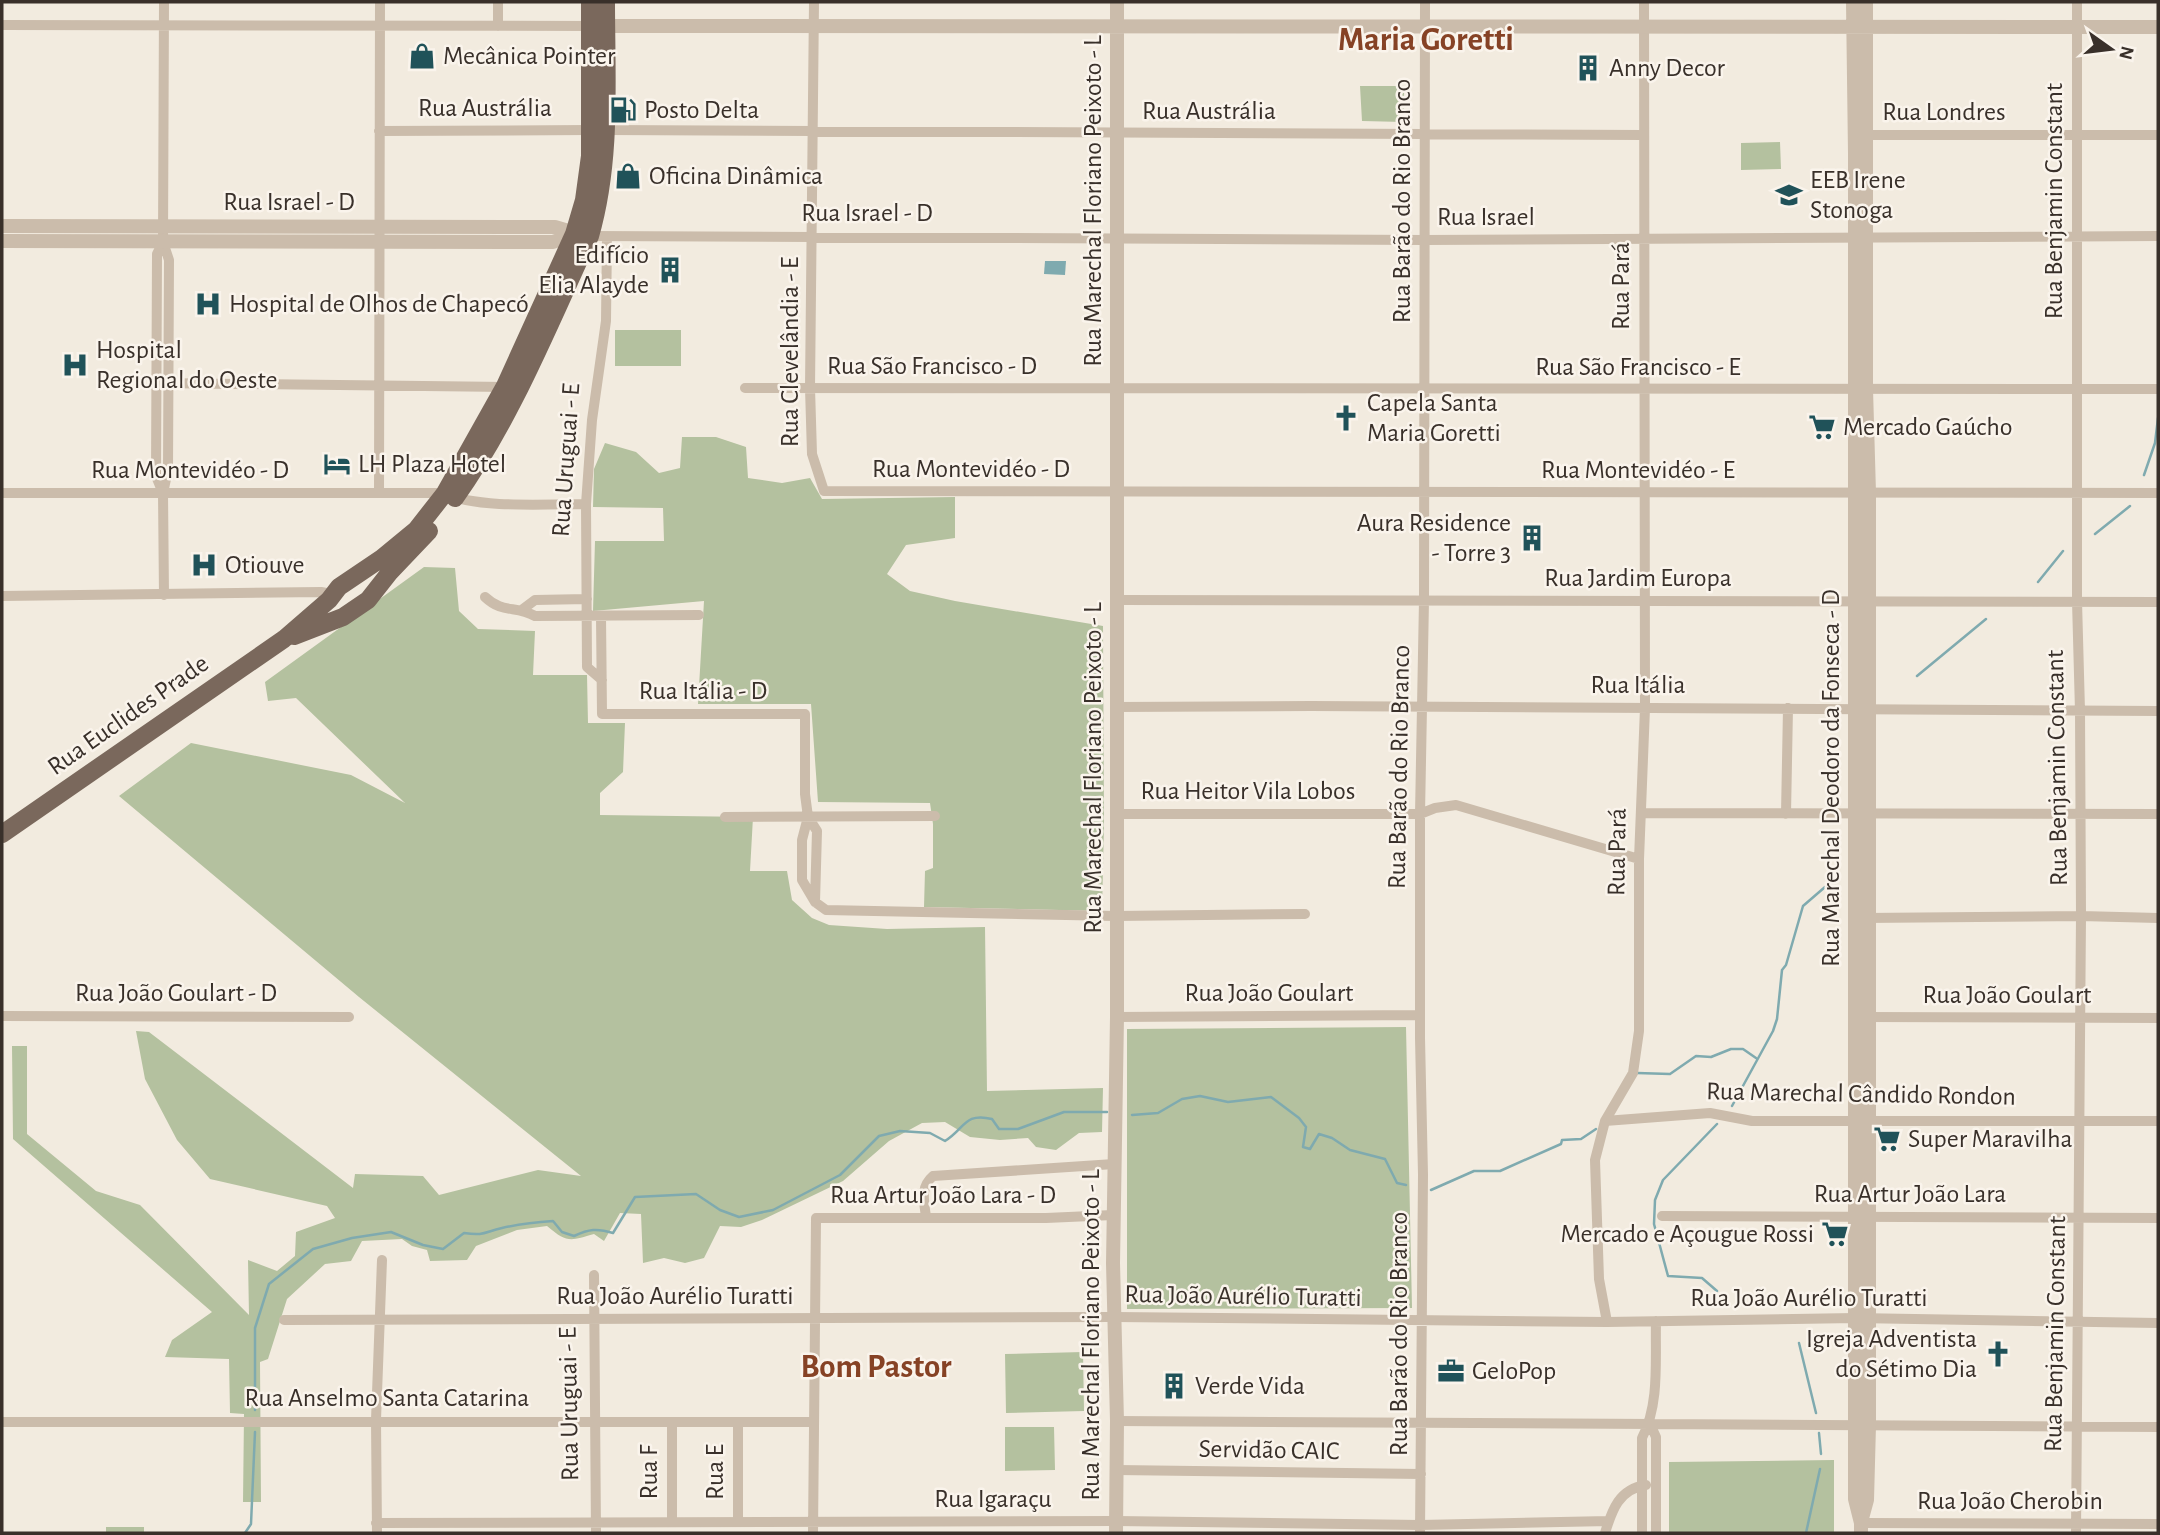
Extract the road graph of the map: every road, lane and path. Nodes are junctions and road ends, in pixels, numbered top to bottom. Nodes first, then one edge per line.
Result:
1 (164, 2) edge
2 (380, 2) edge
3 (498, 2) edge
4 (590, 2) edge
5 (607, 2) edge
6 (814, 2) edge
7 (1117, 2) edge
8 (1425, 2) edge
9 (1644, 2) edge
10 (2077, 2) edge
11 (1860, 18) edge
12 (2, 25) edge
13 (164, 25) junction
14 (380, 25) junction
15 (498, 26) junction
16 (598, 26) junction
17 (814, 26) junction
18 (1117, 27) junction
19 (1644, 27) junction
20 (2077, 27) junction
21 (2158, 27) edge
22 (1425, 28) junction
23 (598, 130) junction
24 (379, 131) junction
25 (813, 132) junction
26 (1117, 133) junction
27 (1425, 134) junction
28 (1644, 135) junction
29 (1861, 135) junction
30 (2077, 135) junction
31 (2158, 135) edge
32 (2, 226) edge
33 (163, 226) junction
34 (379, 234) junction
35 (591, 236) junction
36 (2158, 236) edge
37 (813, 237) junction
38 (2077, 237) junction
39 (1117, 238) junction
40 (1644, 239) junction
41 (1861, 239) junction
42 (1424, 240) junction
43 (2, 241) edge
44 (163, 242) junction
45 (156, 383) junction
46 (168, 383) junction
47 (379, 385) junction
48 (511, 388) junction
49 (745, 388) dead end
50 (810, 388) junction
51 (1861, 389) junction
52 (2158, 389) edge
53 (1118, 390) junction
54 (1425, 390) junction
55 (1644, 390) junction
56 (2077, 390) junction
57 (824, 491) joint
58 (1117, 492) junction
59 (1424, 492) junction
60 (1644, 492) junction
61 (2, 493) edge
62 (163, 493) junction
63 (379, 493) junction
64 (1862, 493) junction
65 (2077, 493) junction
66 (2158, 493) edge
67 (450, 496) junction
68 (586, 504) junction
69 (358, 574) junction
70 (372, 594) junction
71 (164, 595) junction
72 (2, 596) edge
73 (330, 597) junction
74 (485, 597) dead end
75 (587, 599) junction
76 (535, 600) junction
77 (1118, 600) junction
78 (1424, 600) junction
79 (1644, 601) junction
80 (1862, 601) junction
81 (2077, 601) junction
82 (2158, 601) edge
83 (523, 609) junction
84 (699, 615) dead end
85 (535, 616) junction
86 (587, 616) junction
87 (601, 616) junction
88 (338, 619) junction
89 (284, 639) junction
90 (602, 680) junction
91 (1422, 706) junction
92 (1117, 707) junction
93 (1645, 708) junction
94 (1788, 708) junction
95 (1862, 709) junction
96 (2080, 711) junction
97 (2158, 711) edge
98 (602, 714) joint
99 (1641, 813) junction
100 (1117, 814) junction
101 (1420, 814) junction
102 (1786, 814) junction
103 (1862, 814) junction
104 (2158, 814) edge
105 (2080, 815) junction
106 (935, 816) dead end
107 (725, 817) dead end
108 (808, 817) junction
109 (2, 834) edge
110 (1639, 859) junction
111 (1305, 914) dead end
112 (1116, 916) junction
113 (2081, 916) junction
114 (1862, 918) junction
115 (2158, 918) edge
116 (1420, 1015) junction
117 (2, 1016) edge
118 (349, 1017) dead end
119 (1117, 1017) junction
120 (1862, 1017) junction
121 (2079, 1018) junction
122 (2158, 1018) edge
123 (2078, 1119) junction
124 (1862, 1120) junction
125 (1605, 1121) junction
126 (2158, 1121) edge
127 (1114, 1164) junction
128 (1113, 1215) junction
129 (1662, 1216) dead end
130 (926, 1217) junction
131 (1862, 1217) junction
132 (2080, 1217) junction
133 (2158, 1218) edge
134 (382, 1260) dead end
135 (594, 1275) dead end
136 (1115, 1317) junction
137 (594, 1318) junction
138 (815, 1318) junction
139 (1862, 1318) junction
140 (379, 1319) junction
141 (284, 1320) dead end
142 (1423, 1320) junction
143 (1656, 1321) junction
144 (1607, 1322) junction
145 (2076, 1322) junction
146 (2158, 1322) edge
147 (376, 1420) junction
148 (2, 1422) edge
149 (672, 1422) junction
150 (738, 1422) junction
151 (814, 1422) junction
152 (1117, 1422) junction
153 (596, 1423) junction
154 (1422, 1423) junction
155 (1650, 1424) junction
156 (1862, 1425) junction
157 (2076, 1426) junction
158 (2158, 1427) edge
159 (1117, 1471) junction
160 (1422, 1474) junction
161 (1656, 1484) junction
162 (1642, 1485) junction
163 (1609, 1521) junction
164 (672, 1522) junction
165 (738, 1522) junction
166 (2158, 1524) edge
167 (885, 1527) edge
168 (926, 1527) edge
169 (988, 1527) edge
170 (1046, 1527) edge
171 (1116, 1527) edge
172 (377, 1528) edge
173 (596, 1528) edge
174 (813, 1528) edge
175 (1861, 1528) edge
176 (2076, 1528) edge
177 (1420, 1529) edge
178 (1605, 1533) edge
179 (1642, 1533) edge
180 (1656, 1533) edge

1 - 13 street
2 - 14 street
3 - 15 street
4 - 16 main road, Rua Uruguai - E
5 - 16 main road, Rua Uruguai - E
6 - 17 street, Rua Clevelândia - E
7 - 18 street, Rua Marechal Floriano Peixoto - L
8 - 22 street, Rua Barão do Rio Branco
9 - 19 street, Rua Pará
10 - 20 street, Rua Benjamin Constant
11 - 19 street
11 - 20 street
11 - 29 street, Rua Marechal Deodoro da Fonseca - D
12 - 13 street
13 - 14 street
13 - 33 street
14 - 15 street
14 - 24 street
15 - 16 street
16 - 17 street
16 - 23 main road, Rua Uruguai - E
17 - 18 street
17 - 25 street, Rua Clevelândia - E
18 - 22 street
18 - 26 street, Rua Marechal Floriano Peixoto - L
19 - 22 street
19 - 28 street, Rua Pará
20 - 21 street
20 - 30 street, Rua Benjamin Constant
22 - 27 street, Rua Barão do Rio Branco
23 - 24 street, Rua Austrália
23 - 25 street, Rua Austrália
23 - 35 main road, Rua Uruguai - E
24 - 34 street
25 - 26 street, Rua Austrália
25 - 37 street, Rua Clevelândia - E
26 - 27 street, Rua Austrália
26 - 39 street, Rua Marechal Floriano Peixoto - L
27 - 28 street, Rua Austrália
27 - 42 street, Rua Barão do Rio Branco
28 - 40 street, Rua Pará
29 - 30 street, Rua Londres
29 - 41 street, Rua Marechal Deodoro da Fonseca - D
30 - 31 street, Rua Londres
30 - 38 street, Rua Benjamin Constant
32 - 33 street, Rua Israel - D
33 - 34 street, Rua Israel - D
33 - 44 street
34 - 35 street, Rua Israel - D
34 - 44 street, Rua Israel - D
34 - 47 street
35 - 37 street, Rua Israel - D
35 - 48 main road, Rua Euclides Prade
35 - 68 street, Rua Uruguai - E
36 - 38 street, Rua Israel
37 - 39 street, Rua Israel - D
37 - 50 street, Rua Clevelândia - E
38 - 41 street, Rua Israel
38 - 56 street, Rua Benjamin Constant
39 - 42 street, Rua Israel
39 - 53 street, Rua Marechal Floriano Peixoto - L
40 - 41 street, Rua Israel
40 - 42 street, Rua Israel
40 - 55 street, Rua Pará
41 - 51 street, Rua Marechal Deodoro da Fonseca - D
42 - 54 street, Rua Barão do Rio Branco
43 - 44 street, Rua Israel - D
44 - 45 street
44 - 46 street
45 - 46 street
45 - 62 street
46 - 47 street
46 - 62 street
47 - 48 street
47 - 63 street
48 - 67 main road, Rua Euclides Prade
49 - 50 street, Rua São Francisco - D
50 - 53 street, Rua São Francisco - D
50 - 57 street, Rua Clevelândia - E
51 - 55 street, Rua São Francisco - E
51 - 56 street, Rua São Francisco - E
51 - 64 street, Rua Marechal Deodoro da Fonseca - D
52 - 56 street, Rua São Francisco - E
53 - 54 street, Rua São Francisco - E
53 - 58 street, Rua Marechal Floriano Peixoto - L
54 - 55 street, Rua São Francisco - E
54 - 59 street, Rua Barão do Rio Branco
55 - 60 street, Rua Pará
56 - 65 street, Rua Benjamin Constant
57 - 58 street, Rua Montevidéo - D
58 - 59 street, Rua Montevidéo - E
58 - 77 street, Rua Marechal Floriano Peixoto - L
59 - 60 street, Rua Montevidéo - E
59 - 78 street, Rua Barão do Rio Branco
60 - 64 street, Rua Montevidéo - E
60 - 79 street, Rua Pará
61 - 62 street, Rua Montevidéo - D
62 - 63 street, Rua Montevidéo - D
62 - 71 street
63 - 67 street, Rua Montevidéo - D
64 - 65 street, Rua Montevidéo - E
64 - 80 street, Rua Marechal Deodoro da Fonseca - D
65 - 66 street, Rua Montevidéo - E
65 - 81 street, Rua Benjamin Constant
67 - 68 street, Rua Montevidéo - D
67 - 69 main road, Rua Euclides Prade
67 - 70 main road, Rua Euclides Prade
68 - 75 street, Rua Uruguai - E
69 - 70 main road
69 - 73 main road, Rua Euclides Prade
70 - 88 main road, Rua Euclides Prade
71 - 72 street
71 - 73 street
73 - 88 main road
73 - 89 main road, Rua Euclides Prade
74 - 83 street
75 - 76 street
75 - 86 street, Rua Uruguai - E
76 - 83 street
76 - 85 street
77 - 78 street, Rua Jardim Europa
77 - 92 street, Rua Marechal Floriano Peixoto - L
78 - 79 street, Rua Jardim Europa
78 - 91 street, Rua Barão do Rio Branco
79 - 80 street, Rua Jardim Europa
79 - 93 street, Rua Pará
80 - 81 street, Rua Jardim Europa
80 - 95 street, Rua Marechal Deodoro da Fonseca - D
81 - 82 street, Rua Jardim Europa
81 - 96 street, Rua Benjamin Constant
83 - 85 street
84 - 87 street
85 - 86 street
86 - 87 street
86 - 90 street, Rua Uruguai - E
87 - 90 street, Rua Uruguai - E
88 - 89 main road, Rua Euclides Prade
89 - 109 main road, Rua Euclides Prade
90 - 98 street, Rua Uruguai - E
91 - 92 street, Rua Itália
91 - 93 street, Rua Itália
91 - 101 street, Rua Barão do Rio Branco
92 - 100 street, Rua Marechal Floriano Peixoto - L
93 - 94 street, Rua Itália
93 - 99 street, Rua Pará
94 - 95 street, Rua Itália
94 - 102 street
95 - 96 street, Rua Itália
95 - 103 street, Rua Marechal Deodoro da Fonseca - D
96 - 97 street, Rua Itália
96 - 105 street, Rua Benjamin Constant
98 - 108 street, Rua Itália - D
99 - 102 street
99 - 110 street, Rua Pará
100 - 101 street, Rua Heitor Vila Lobos
100 - 112 street, Rua Marechal Floriano Peixoto - L
101 - 110 street, Rua Heitor Vila Lobos
101 - 116 street, Rua Barão do Rio Branco
102 - 103 street
103 - 105 street
103 - 114 street, Rua Marechal Deodoro da Fonseca - D
104 - 105 street
105 - 113 street, Rua Benjamin Constant
106 - 108 street
107 - 108 street
108 - 112 street
110 - 125 street, Rua Pará
111 - 112 street
112 - 119 street, Rua Marechal Floriano Peixoto - L
113 - 114 street
113 - 115 street
113 - 121 street, Rua Benjamin Constant
114 - 120 street, Rua Marechal Deodoro da Fonseca - D
116 - 119 street, Rua João Goulart
116 - 142 street, Rua Barão do Rio Branco
117 - 118 street, Rua João Goulart - D
119 - 127 street, Rua Marechal Floriano Peixoto - L
120 - 121 street, Rua João Goulart
120 - 124 street, Rua Marechal Deodoro da Fonseca - D
121 - 122 street, Rua João Goulart
121 - 123 street, Rua Benjamin Constant
123 - 124 street, Rua Marechal Cândido Rondon
123 - 126 street, Rua Marechal Cândido Rondon
123 - 132 street, Rua Benjamin Constant
124 - 125 street, Rua Marechal Cândido Rondon
124 - 131 street, Rua Marechal Deodoro da Fonseca - D
125 - 144 street, Rua Pará
127 - 128 street, Rua Marechal Floriano Peixoto - L
127 - 130 street
128 - 130 street, Rua Artur João Lara - D
128 - 136 street, Rua Marechal Floriano Peixoto - L
129 - 131 street, Rua Artur João Lara
130 - 138 street, Rua Artur João Lara - D
131 - 132 street, Rua Artur João Lara
131 - 139 street, Rua Marechal Deodoro da Fonseca - D
132 - 133 street, Rua Artur João Lara
132 - 145 street, Rua Benjamin Constant
134 - 140 street
135 - 137 street, Rua Uruguai - E
136 - 138 street, Rua João Aurélio Turatti
136 - 142 street, Rua João Aurélio Turatti
136 - 152 street, Rua Marechal Floriano Peixoto - L
137 - 138 street, Rua João Aurélio Turatti
137 - 140 street, Rua João Aurélio Turatti
137 - 153 street, Rua Uruguai - E
138 - 151 street
139 - 143 street, Rua João Aurélio Turatti
139 - 145 street, Rua João Aurélio Turatti
139 - 156 street, Rua Marechal Deodoro da Fonseca - D
140 - 141 street, Rua João Aurélio Turatti
140 - 147 street
142 - 144 street, Rua João Aurélio Turatti
142 - 154 street, Rua Barão do Rio Branco
143 - 144 street, Rua João Aurélio Turatti
143 - 155 street
145 - 146 street, Rua João Aurélio Turatti
145 - 157 street, Rua Benjamin Constant
147 - 148 street, Rua Anselmo Santa Catarina
147 - 153 street, Rua Anselmo Santa Catarina
147 - 172 street
149 - 150 street, Rua Anselmo Santa Catarina
149 - 153 street, Rua Anselmo Santa Catarina
149 - 164 street, Rua F
150 - 151 street, Rua Anselmo Santa Catarina
150 - 165 street, Rua E
151 - 174 street
152 - 154 street
152 - 159 street, Rua Marechal Floriano Peixoto - L
153 - 173 street, Rua Uruguai - E
154 - 155 street
154 - 160 street, Rua Barão do Rio Branco
155 - 156 street
155 - 161 street
155 - 162 street
156 - 157 street
156 - 175 street, Rua Marechal Deodoro da Fonseca - D
157 - 158 street
157 - 176 street, Rua Benjamin Constant
159 - 160 street, Servidão CAIC
159 - 171 street, Rua Marechal Floriano Peixoto - L
160 - 177 street, Rua Barão do Rio Branco
161 - 162 street
161 - 180 street
162 - 163 street
162 - 179 street
163 - 177 street, Rua Igaraçu
163 - 178 street
164 - 165 street, Rua Igaraçu
164 - 173 street, Rua Igaraçu
165 - 174 street, Rua Igaraçu
166 - 176 street, Rua João Cherobin
167 - 168 street, Rua Igaraçu
167 - 174 street, Rua Igaraçu
168 - 169 street, Rua Igaraçu
169 - 170 street, Rua Igaraçu
170 - 171 street, Rua Igaraçu
171 - 177 street, Rua Igaraçu
172 - 173 street, Rua Igaraçu
175 - 176 street, Rua João Cherobin

